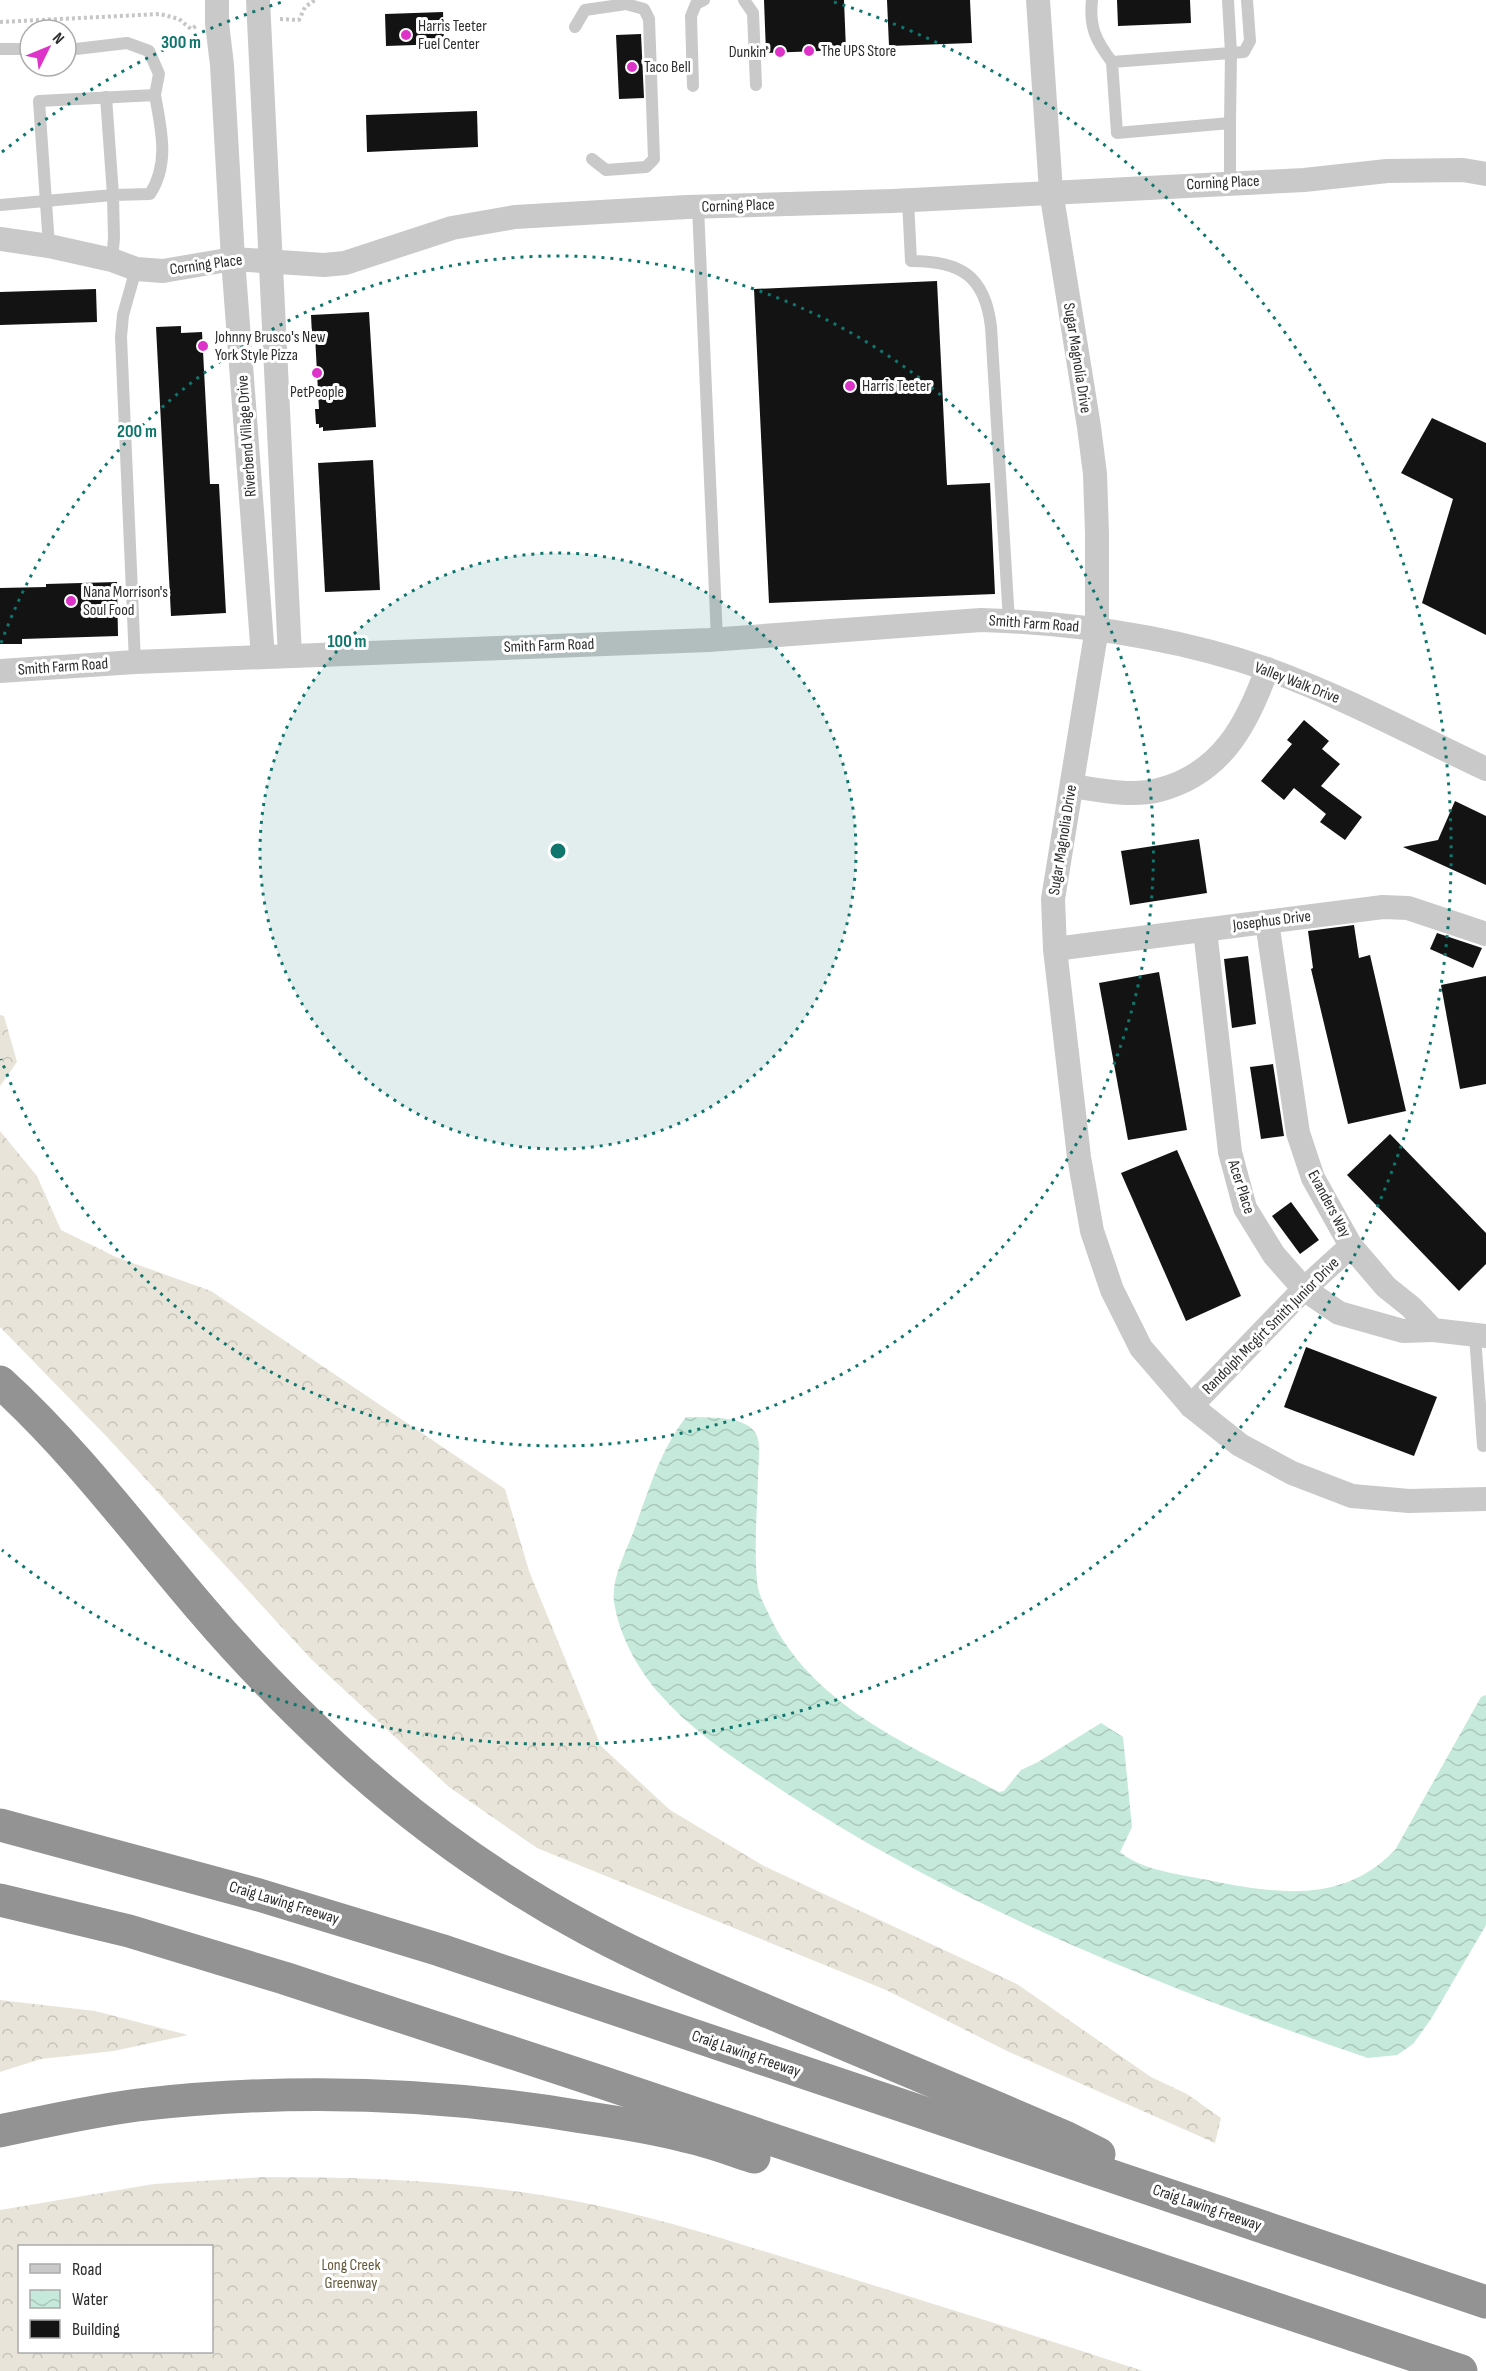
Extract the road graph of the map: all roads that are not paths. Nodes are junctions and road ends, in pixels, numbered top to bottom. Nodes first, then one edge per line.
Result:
1 (217, 0) edge
2 (258, 0) edge
3 (704, 0) edge
4 (744, 0) edge
5 (1038, 0) edge
6 (1092, 0) edge
7 (1228, 0) edge
8 (1247, 0) edge
9 (575, 27) dead end
10 (78, 50) edge
11 (1231, 53) junction
12 (1112, 62) junction
13 (756, 85) dead end
14 (693, 86) dead end
15 (155, 95) junction
16 (106, 98) junction
17 (1230, 123) junction
18 (592, 159) dead end
19 (1486, 174) edge
20 (1230, 183) junction
21 (1051, 191) junction
22 (112, 195) junction
23 (908, 200) junction
24 (45, 201) junction
25 (0, 205) edge
26 (698, 207) junction
27 (0, 239) edge
28 (49, 246) junction
29 (233, 259) junction
30 (112, 260) junction
31 (270, 260) junction
32 (136, 269) junction
33 (1009, 621) junction
34 (1097, 628) junction
35 (717, 639) junction
36 (290, 656) junction
37 (264, 657) junction
38 (135, 662) junction
39 (1266, 669) junction
40 (0, 671) edge
41 (1486, 769) edge
42 (1072, 786) junction
43 (1267, 922) junction
44 (1205, 930) junction
45 (1486, 934) edge
46 (1055, 949) junction
47 (1351, 1246) junction
48 (1304, 1289) junction
49 (1433, 1330) junction
50 (1480, 1336) edge
51 (0, 1382) edge
52 (1191, 1406) junction
53 (1483, 1446) dead end
54 (1486, 1499) edge
55 (0, 1825) edge
56 (0, 1900) edge
57 (0, 2131) edge
58 (1200, 2205) junction
59 (1043, 2232) junction
60 (1486, 2302) edge
61 (1461, 2371) edge

1 - 29 street, Riverbend Village Drive
2 - 31 street, Riverbend Village Drive
3 - 14 lane
4 - 13 lane
5 - 21 street, Sugar Magnolia Drive
6 - 12 lane
7 - 11 lane
8 - 11 lane
9 - 18 lane
10 - 15 lane
11 - 12 lane
11 - 17 lane
12 - 17 lane
15 - 16 lane
15 - 22 lane
16 - 22 lane
16 - 24 lane
17 - 20 lane
19 - 20 street, Corning Place
20 - 21 street, Corning Place
21 - 23 street, Corning Place
21 - 34 street, Sugar Magnolia Drive
22 - 24 lane
22 - 30 lane
23 - 26 street, Corning Place
23 - 33 lane
24 - 25 lane
24 - 28 lane
26 - 31 street, Corning Place
26 - 35 lane
27 - 28 street, Corning Place
28 - 30 street, Corning Place
29 - 31 street, Corning Place
29 - 32 street, Corning Place
29 - 37 street, Riverbend Village Drive
30 - 32 street, Corning Place
31 - 36 street, Riverbend Village Drive
32 - 38 lane
33 - 34 street, Smith Farm Road
33 - 35 street, Smith Farm Road
34 - 39 street, Valley Walk Drive
34 - 42 street, Sugar Magnolia Drive
35 - 36 street, Smith Farm Road
36 - 37 street, Smith Farm Road
37 - 38 street, Smith Farm Road
38 - 40 street, Smith Farm Road
39 - 41 street, Valley Walk Drive
39 - 42 street
42 - 46 street, Sugar Magnolia Drive
43 - 44 street, Josephus Drive
43 - 45 street, Josephus Drive
43 - 47 street, Evanders Way
44 - 46 street, Josephus Drive
44 - 48 street, Acer Place
46 - 52 street, Sugar Magnolia Drive
47 - 48 street, Randolph Mcgirt Smith Junior Drive
47 - 49 street, Evanders Way
48 - 49 street, Acer Place
48 - 52 street, Randolph Mcgirt Smith Junior Drive
49 - 50 street
50 - 53 lane
51 - 58 highway
52 - 54 street, Sugar Magnolia Drive
55 - 58 highway, Craig Lawing Freeway
56 - 59 highway
57 - 59 highway
58 - 60 highway, Craig Lawing Freeway
59 - 61 highway

